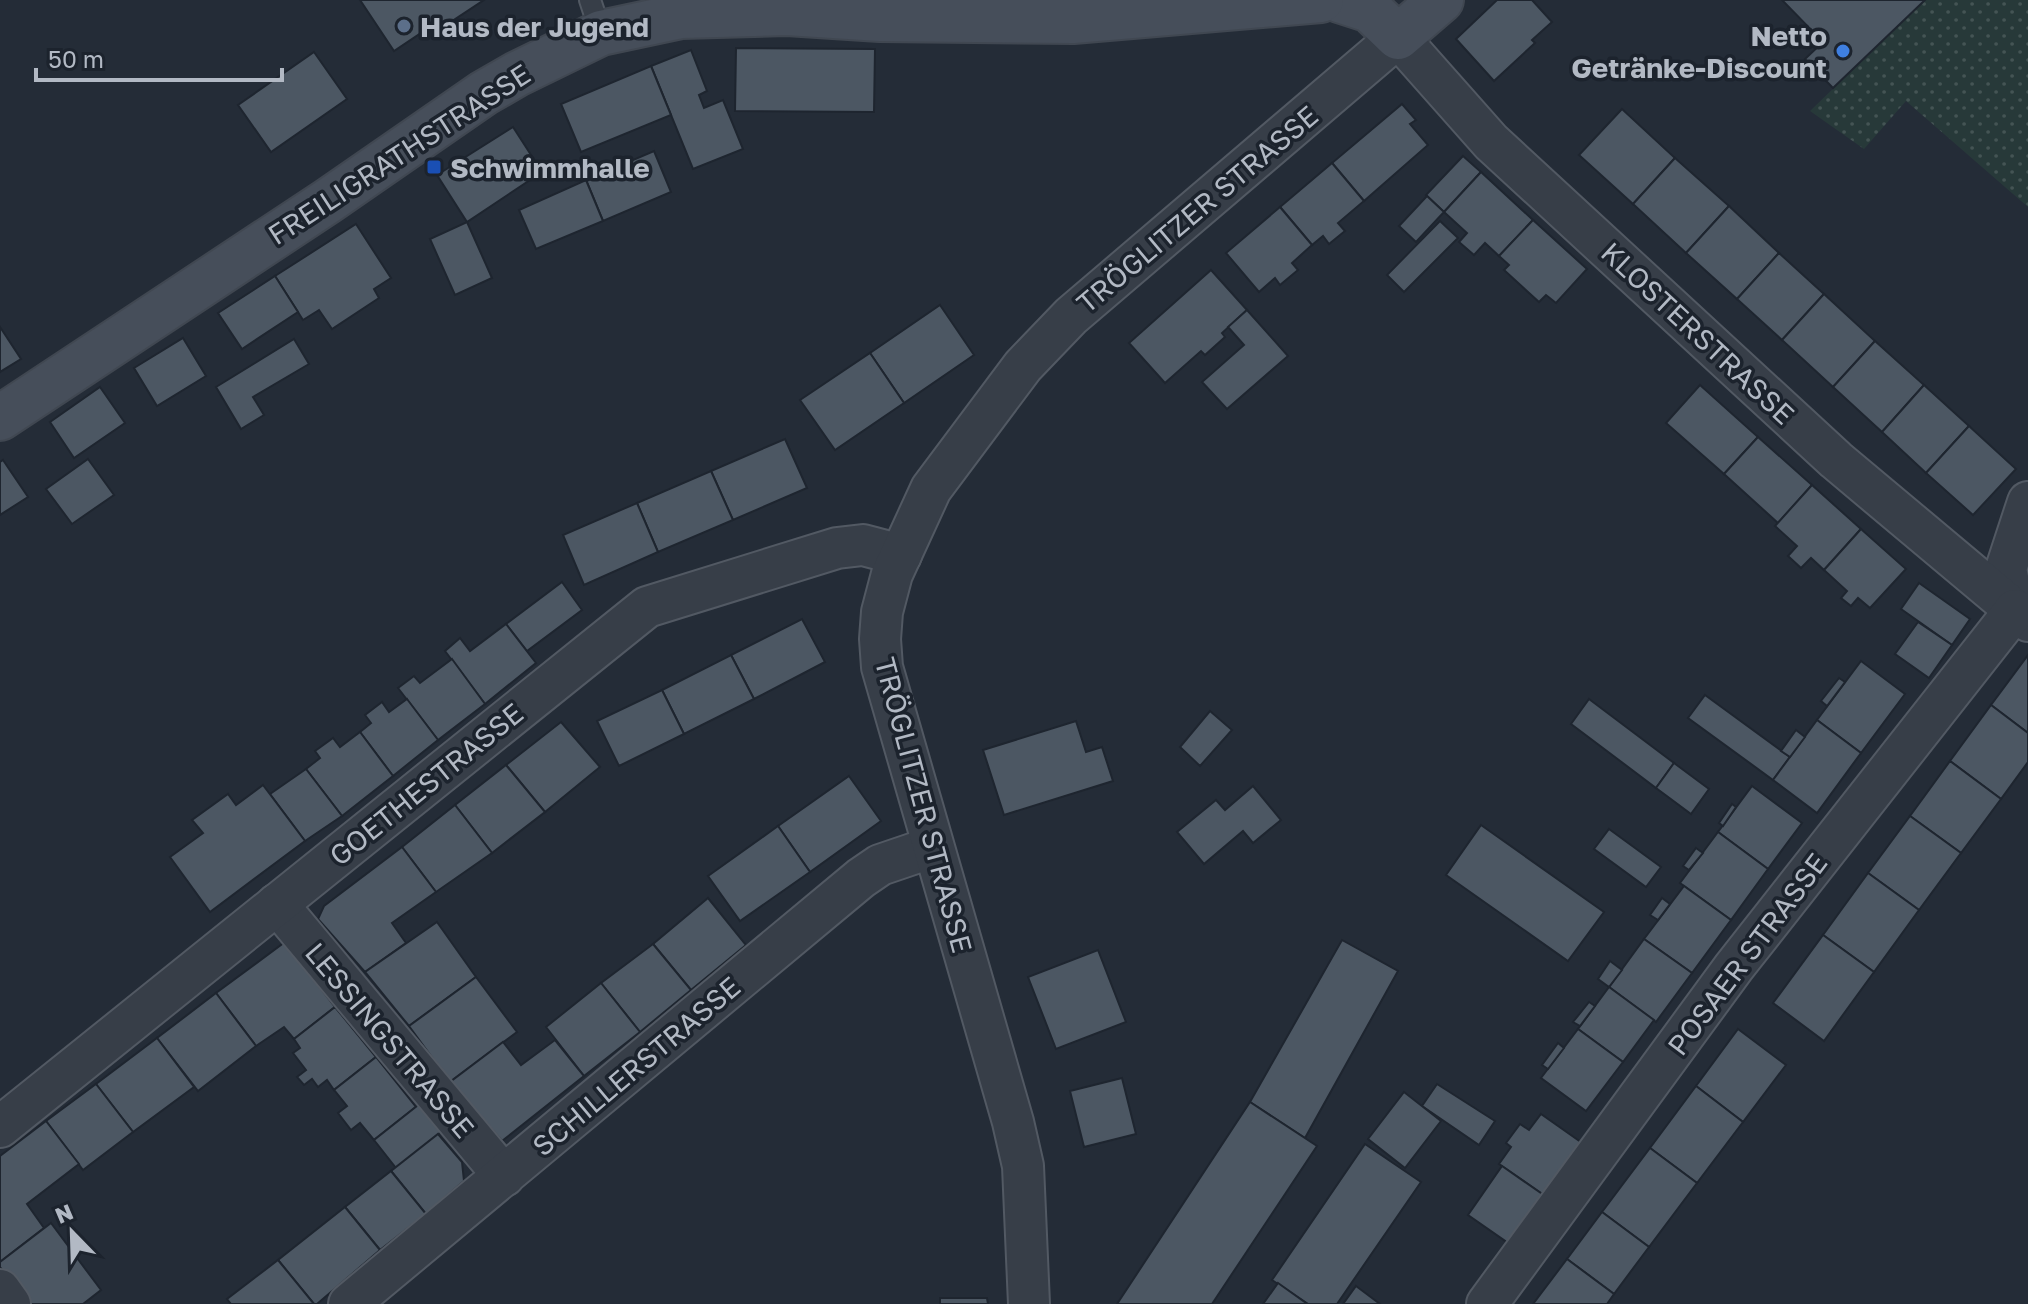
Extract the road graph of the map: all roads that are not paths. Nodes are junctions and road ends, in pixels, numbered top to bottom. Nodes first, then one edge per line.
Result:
1 (1321, 0) edge
2 (1339, 0) edge
3 (1441, 0) edge
4 (596, 16) edge
5 (1398, 37) junction
6 (0, 418) edge
7 (2028, 502) edge
8 (901, 555) junction
9 (2022, 615) edge
10 (933, 847) junction
11 (277, 904) junction
12 (0, 1127) edge
13 (504, 1176) junction
14 (0, 1290) edge
15 (10, 1304) edge
16 (349, 1304) edge
17 (1029, 1304) edge
18 (1487, 1304) edge

1 - 4 street, FREILIGRATHSTRASSE
2 - 5 street
3 - 5 street, TRÖGLITZER STRASSE
4 - 6 street, FREILIGRATHSTRASSE
5 - 8 street, TRÖGLITZER STRASSE
5 - 9 street, KLOSTERSTRASSE
7 - 9 street
8 - 10 street, TRÖGLITZER STRASSE
8 - 11 street, GOETHESTRASSE
9 - 18 street, POSAER STRASSE
10 - 13 street, SCHILLERSTRASSE
10 - 17 street, TRÖGLITZER STRASSE
11 - 12 street, GOETHESTRASSE
11 - 13 street, LESSINGSTRASSE
13 - 16 street, SCHILLERSTRASSE
14 - 15 street

